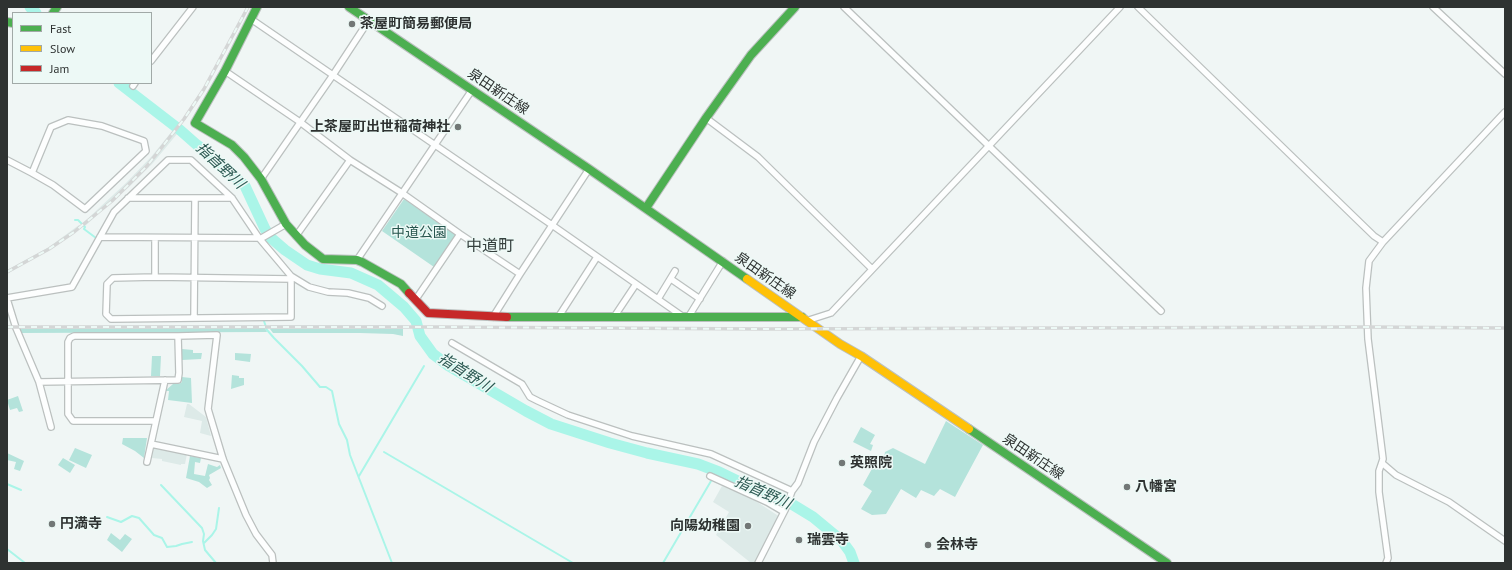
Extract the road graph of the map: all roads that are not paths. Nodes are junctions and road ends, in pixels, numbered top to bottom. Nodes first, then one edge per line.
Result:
1 (193, 7) edge
2 (257, 7) edge
3 (349, 7) edge
4 (795, 7) edge
5 (844, 7) edge
6 (1120, 7) edge
7 (1138, 7) edge
8 (1433, 7) edge
9 (251, 19) junction
10 (369, 20) junction
11 (152, 60) edge
12 (225, 71) junction
13 (1505, 74) edge
14 (333, 75) junction
15 (472, 90) junction
16 (1505, 112) edge
17 (706, 118) junction
18 (300, 122) junction
19 (434, 146) junction
20 (989, 147) junction
21 (7, 160) edge
22 (350, 160) junction
23 (590, 169) junction
24 (32, 173) junction
25 (261, 179) junction
26 (402, 193) junction
27 (128, 198) junction
28 (195, 198) junction
29 (232, 198) junction
30 (646, 208) junction
31 (286, 224) junction
32 (552, 225) junction
33 (460, 234) junction
34 (296, 236) junction
35 (100, 237) junction
36 (195, 237) junction
37 (155, 238) junction
38 (260, 238) junction
39 (1383, 242) junction
40 (597, 257) junction
41 (357, 260) junction
42 (723, 262) junction
43 (872, 269) junction
44 (675, 271) dead end
45 (520, 274) junction
46 (155, 277) junction
47 (292, 277) junction
48 (194, 278) junction
49 (671, 279) junction
50 (636, 284) junction
51 (7, 298) edge
52 (416, 299) junction
53 (658, 299) junction
54 (700, 299) junction
55 (382, 306) dead end
56 (1161, 311) dead end
57 (560, 316) junction
58 (686, 316) junction
59 (493, 317) junction
60 (614, 317) junction
61 (194, 318) junction
62 (804, 319) junction
63 (178, 336) junction
64 (452, 344) dead end
65 (861, 356) junction
66 (165, 380) junction
67 (68, 381) junction
68 (39, 382) junction
69 (155, 421) junction
70 (51, 426) dead end
71 (151, 444) junction
72 (223, 458) junction
73 (148, 462) dead end
74 (1382, 463) junction
75 (710, 476) dead end
76 (792, 491) junction
77 (785, 511) junction
78 (1505, 541) edge
79 (273, 563) edge
80 (758, 563) edge
81 (1167, 563) edge
82 (1386, 563) edge

1 - 11 street
2 - 9 main road
3 - 10 main road, 泉田新庄線
4 - 17 main road
5 - 20 street
6 - 20 street
7 - 39 street
8 - 13 street
9 - 12 main road
9 - 14 street
10 - 14 street
10 - 15 main road, 泉田新庄線
12 - 18 street
12 - 25 main road
14 - 18 street
14 - 19 street
15 - 19 street
15 - 23 main road, 泉田新庄線
16 - 39 street
17 - 30 main road
17 - 43 street
18 - 22 street
18 - 25 street
19 - 26 street
19 - 32 street
20 - 43 street
20 - 56 street
21 - 24 street
22 - 26 street
22 - 34 street
23 - 30 main road, 泉田新庄線
23 - 32 street
24 - 24 street
25 - 31 main road
26 - 33 street
26 - 41 street
27 - 28 street
27 - 29 street
27 - 35 street
28 - 29 street
28 - 36 street
29 - 38 street
30 - 42 main road, 泉田新庄線
31 - 34 main road
31 - 38 street
32 - 40 street
32 - 45 street
33 - 45 street
33 - 52 street
34 - 41 main road
35 - 37 street
35 - 51 street
36 - 37 street
36 - 38 street
36 - 48 street
37 - 46 street
38 - 47 street
39 - 74 street
40 - 50 street
40 - 57 street
41 - 52 main road
42 - 54 street
42 - 62 main road, 泉田新庄線
43 - 62 street
44 - 49 street
45 - 59 street
46 - 48 street
46 - 61 street
47 - 48 street
47 - 55 street
47 - 61 street
48 - 61 street
49 - 53 street
49 - 54 street
50 - 53 street
50 - 60 street
51 - 68 street
52 - 59 main road
53 - 58 street
54 - 58 street
57 - 59 main road
57 - 60 main road
58 - 60 main road
58 - 62 main road
62 - 65 main road, 泉田新庄線
63 - 66 street
63 - 67 street
63 - 72 street
64 - 76 street
65 - 76 street
65 - 81 main road, 泉田新庄線
66 - 67 street
66 - 69 street
67 - 68 street
67 - 69 street
68 - 70 street
69 - 71 street
71 - 72 street
71 - 73 street
72 - 79 street
74 - 78 street
74 - 82 street
75 - 77 street
76 - 77 street
77 - 80 street

